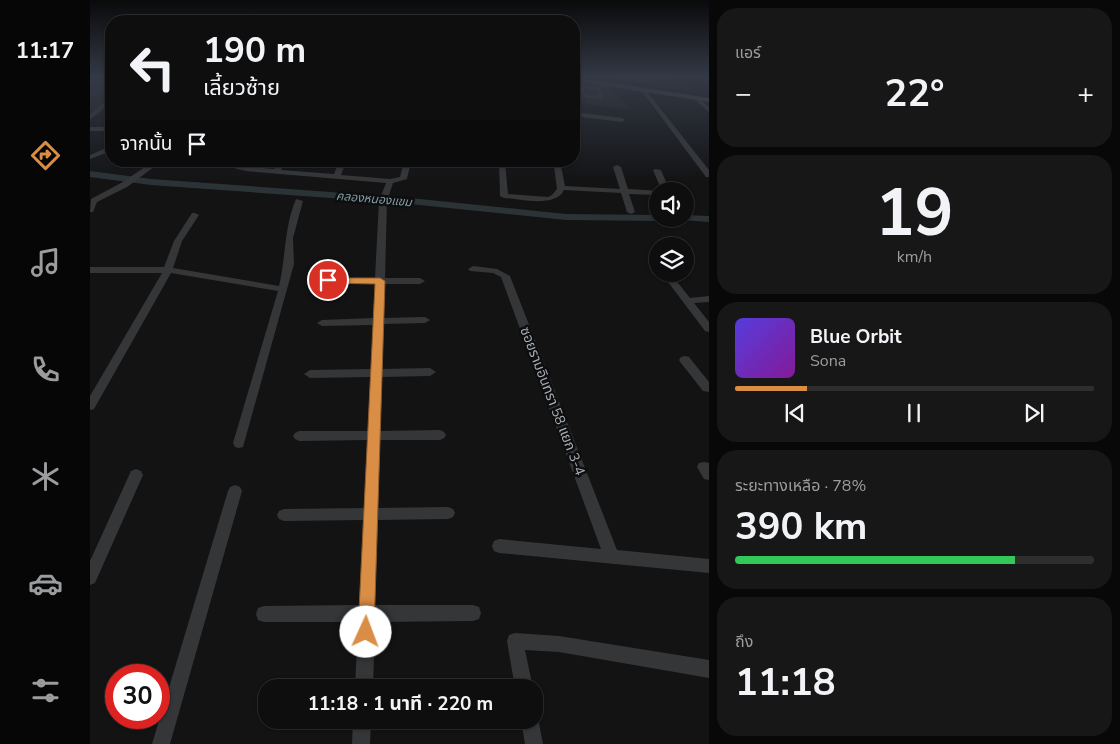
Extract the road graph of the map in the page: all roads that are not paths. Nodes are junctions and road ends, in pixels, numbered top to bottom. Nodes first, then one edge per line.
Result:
1 (663, 112) edge
2 (580, 115) edge
3 (622, 120) dead end
4 (90, 129) edge
5 (105, 129) edge
6 (105, 151) edge
7 (90, 157) edge
8 (150, 167) edge
9 (237, 167) edge
10 (279, 167) edge
11 (341, 167) edge
12 (407, 167) edge
13 (502, 167) edge
14 (557, 167) edge
15 (617, 167) dead end
16 (657, 170) dead end
17 (276, 172) junction
18 (709, 175) edge
19 (337, 176) junction
20 (390, 181) junction
21 (662, 182) edge
22 (623, 190) junction
23 (561, 191) junction
24 (649, 192) edge
25 (299, 201) dead end
26 (90, 210) edge
27 (631, 212) dead end
28 (194, 215) dead end
29 (473, 269) dead end
30 (90, 270) edge
31 (168, 270) junction
32 (328, 280) dead end
33 (380, 281) junction
34 (420, 281) dead end
35 (673, 282) edge
36 (283, 289) junction
37 (709, 299) edge
38 (688, 301) junction
39 (426, 320) dead end
40 (378, 321) junction
41 (322, 323) dead end
42 (709, 330) edge
43 (686, 360) dead end
44 (430, 372) dead end
45 (376, 373) junction
46 (310, 374) dead end
47 (703, 376) edge
48 (707, 388) dead end
49 (90, 406) edge
50 (440, 435) dead end
51 (299, 436) dead end
52 (374, 436) junction
53 (239, 443) dead end
54 (136, 475) dead end
55 (235, 491) dead end
56 (448, 513) dead end
57 (371, 514) junction
58 (284, 515) dead end
59 (499, 546) dead end
60 (612, 557) junction
61 (709, 566) edge
62 (90, 578) edge
63 (473, 613) dead end
64 (264, 614) dead end
65 (367, 614) junction
66 (709, 669) edge
67 (364, 679) edge
68 (522, 679) edge
69 (362, 729) edge
70 (532, 729) edge
71 (161, 744) edge
72 (361, 744) edge
73 (534, 744) edge

1 - 18 street
2 - 3 street
4 - 5 street
6 - 7 street
8 - 26 street
9 - 17 street
10 - 17 street
11 - 19 street
12 - 20 street
13 - 23 street
14 - 23 street
15 - 22 street
16 - 21 street
17 - 19 street
19 - 20 street
20 - 33 street
22 - 23 street
22 - 24 street
22 - 27 street
25 - 36 street
28 - 31 street
29 - 60 street, ซอยรามอินทรา 58 แยก 3-4
30 - 31 street
31 - 36 street
31 - 49 street
32 - 33 street
33 - 34 street
33 - 40 street
35 - 38 street
36 - 53 street
37 - 38 street
38 - 42 street
39 - 40 street
40 - 41 street
40 - 45 street
43 - 47 street
44 - 45 street
45 - 46 street
45 - 52 street
47 - 48 street
50 - 52 street
51 - 52 street
52 - 57 street
54 - 62 street
55 - 71 street
56 - 57 street
57 - 58 street
57 - 65 street
59 - 60 street
60 - 61 street
63 - 65 street
64 - 65 street
65 - 67 street
66 - 68 street
69 - 72 street
70 - 73 street

